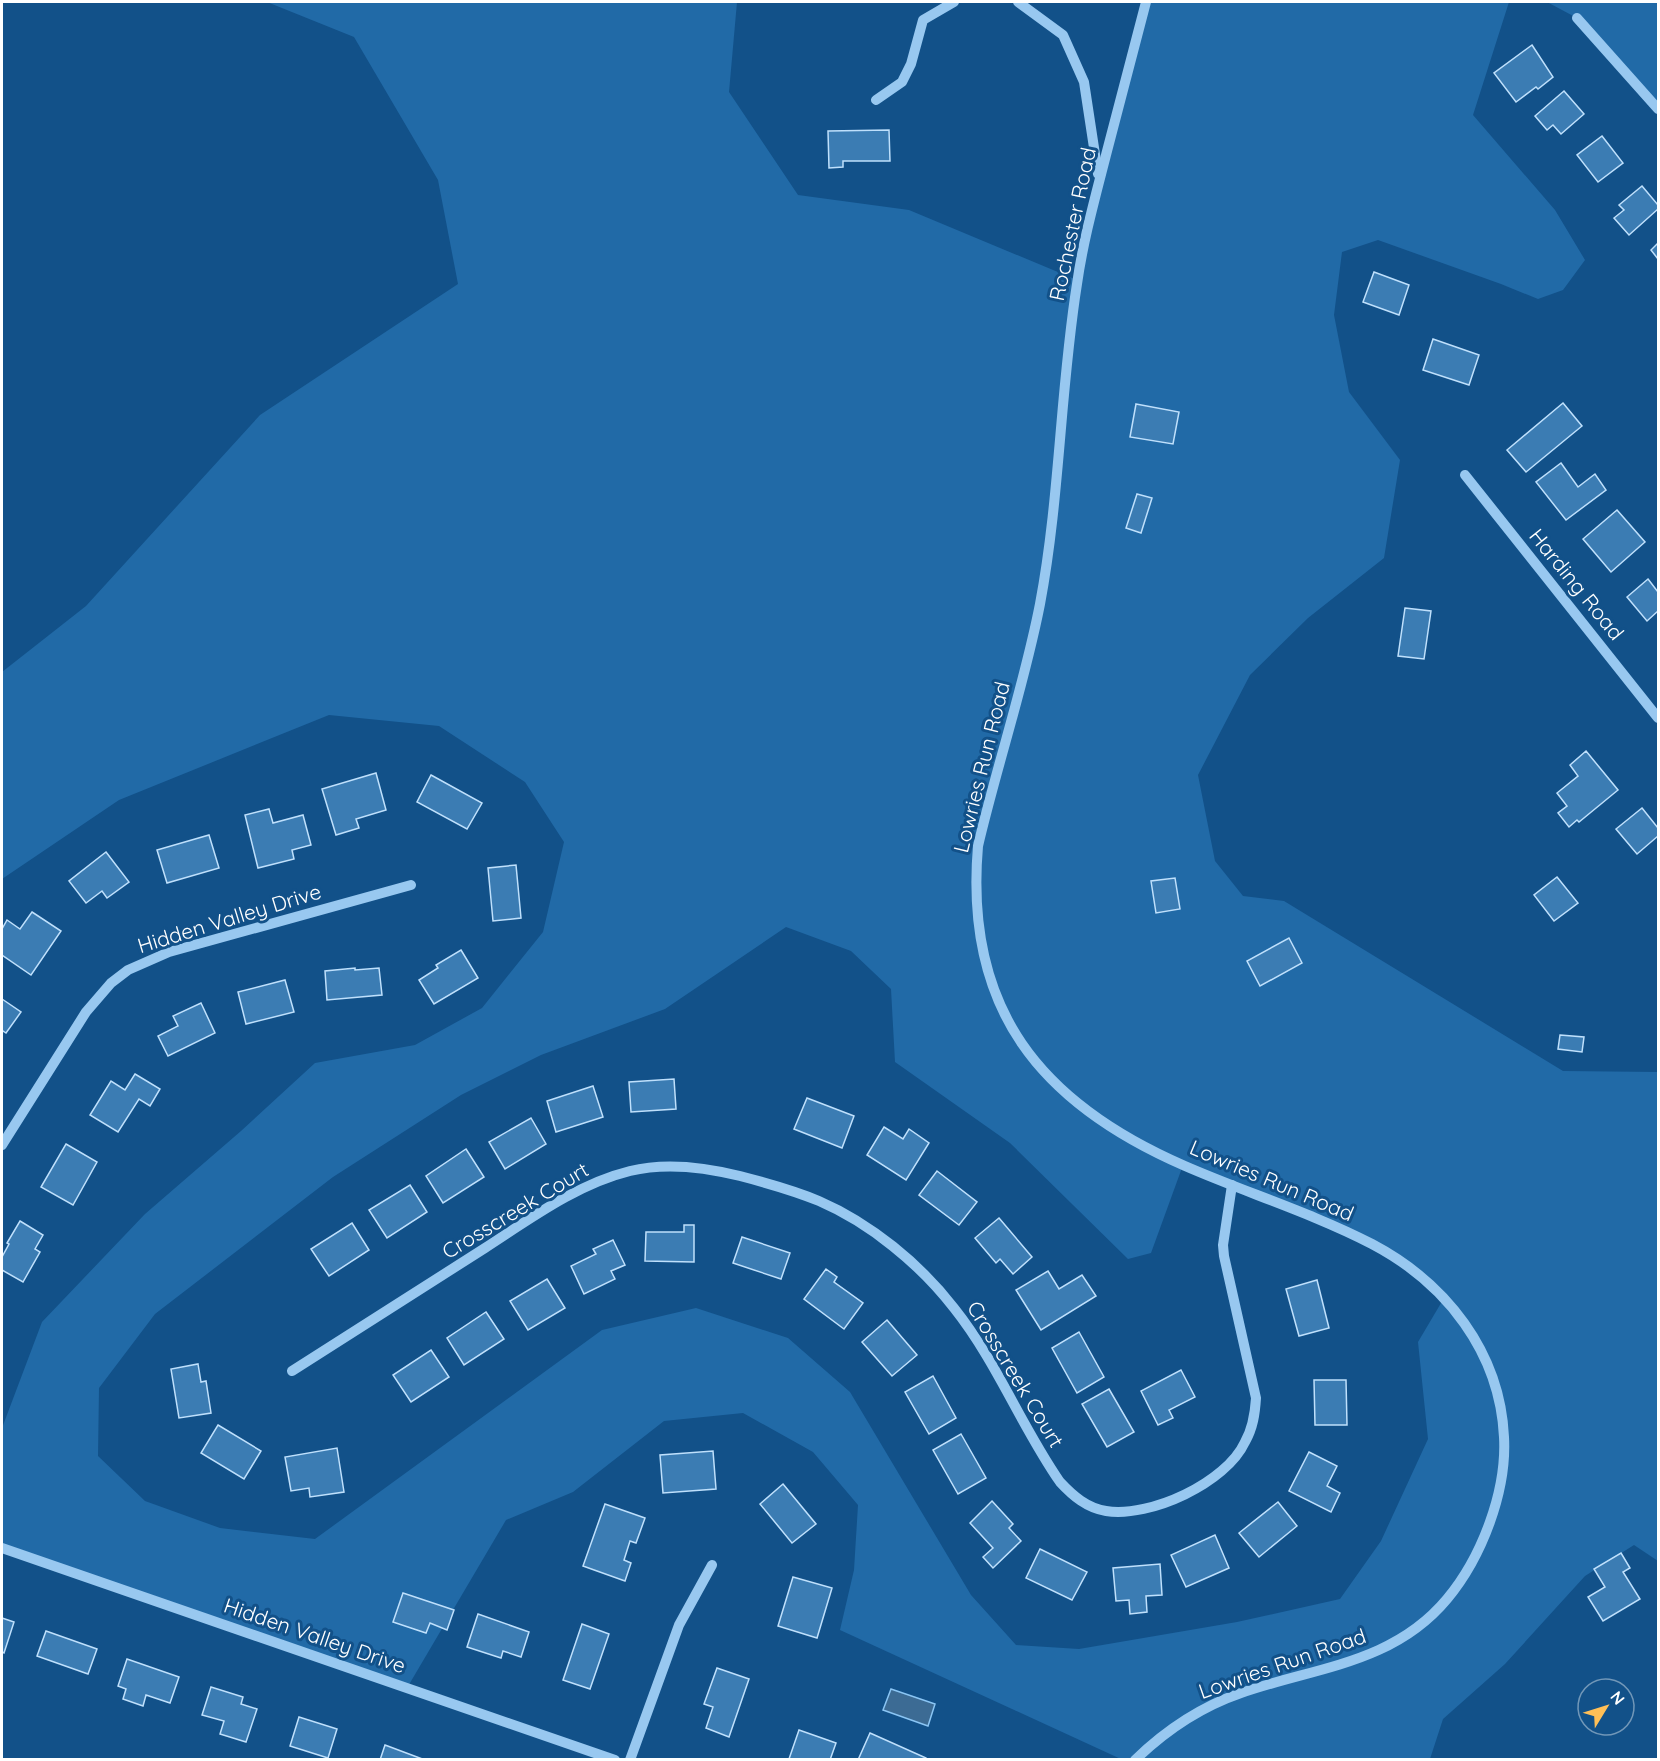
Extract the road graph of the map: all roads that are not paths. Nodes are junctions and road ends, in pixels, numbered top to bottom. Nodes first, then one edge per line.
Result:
1 (954, 2) edge
2 (1018, 2) edge
3 (1146, 2) edge
4 (1577, 18) dead end
5 (876, 100) dead end
6 (1659, 109) edge
7 (1100, 181) junction
8 (1059, 460) joint
9 (1465, 475) dead end
10 (1659, 718) edge
11 (411, 885) dead end
12 (2, 1145) edge
13 (1232, 1185) junction
14 (292, 1371) dead end
15 (2, 1548) edge
16 (712, 1565) dead end
17 (615, 1760) edge
18 (630, 1760) edge
19 (1135, 1760) edge

1 - 5 street
2 - 7 street
3 - 7 street, Rochester Road
4 - 6 street
7 - 8 street, Rochester Road
8 - 13 street, Lowries Run Road
9 - 10 street, Harding Road
11 - 12 street, Hidden Valley Drive
13 - 14 street, Crosscreek Court
13 - 19 street, Lowries Run Road
15 - 17 street, Hidden Valley Drive
16 - 18 street

